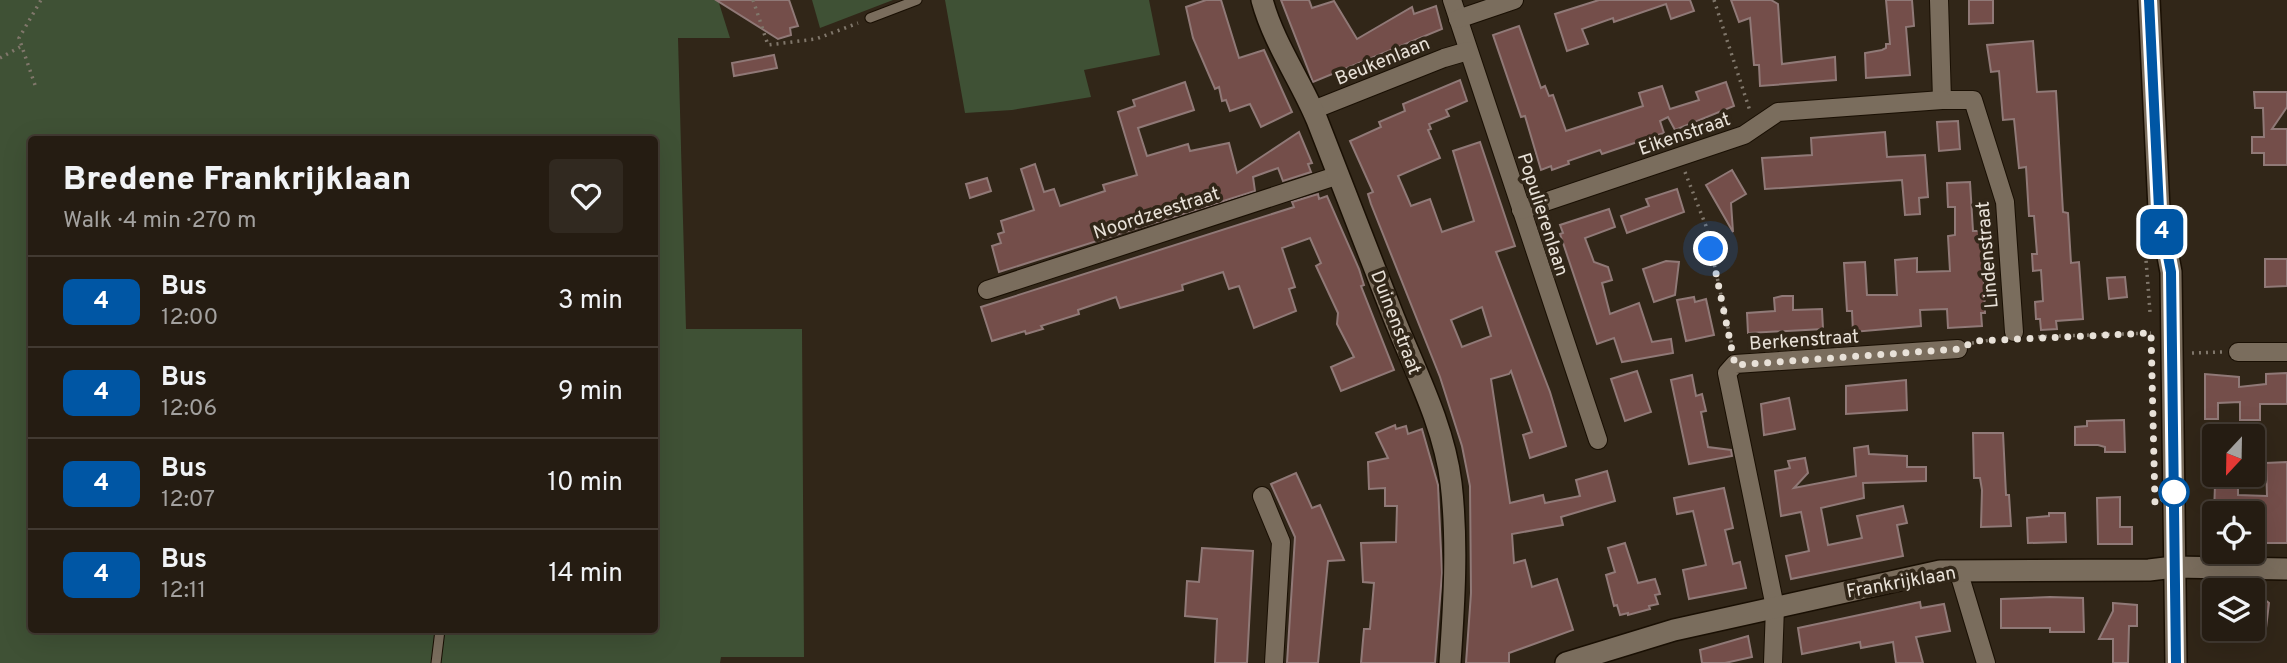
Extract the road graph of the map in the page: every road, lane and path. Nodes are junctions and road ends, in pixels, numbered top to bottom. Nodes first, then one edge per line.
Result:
1 (41, 0) edge
2 (753, 0) edge
3 (917, 0) edge
4 (1262, 0) edge
5 (1452, 0) edge
6 (1514, 0) edge
7 (1714, 0) edge
8 (1939, 0) edge
9 (2149, 0) edge
10 (870, 18) joint
11 (1458, 19) junction
12 (20, 47) junction
13 (1468, 51) junction
14 (0, 58) edge
15 (36, 85) dead end
16 (1942, 100) junction
17 (1313, 110) junction
18 (1755, 126) junction
19 (1679, 157) junction
20 (1339, 175) junction
21 (1521, 210) junction
22 (2144, 240) dead end
23 (987, 290) dead end
24 (2151, 333) junction
25 (2015, 336) junction
26 (2151, 344) dead end
27 (1958, 349) joint
28 (2238, 352) joint
29 (2287, 352) edge
30 (2172, 353) junction
31 (1735, 365) junction
32 (1598, 440) dead end
33 (1262, 496) dead end
34 (2174, 567) junction
35 (2287, 569) edge
36 (1958, 570) junction
37 (1775, 607) junction
38 (440, 633) edge
39 (436, 663) edge
40 (1274, 663) edge
41 (1450, 663) edge
42 (1569, 663) edge
43 (1773, 663) edge
44 (1986, 663) edge
45 (2176, 663) edge

1 - 12 path
2 - 10 path
3 - 10 lane
4 - 17 street, Duinenstraat
5 - 11 street, Populierenlaan
6 - 11 street
7 - 18 path
8 - 16 street
9 - 30 street
11 - 13 street, Populierenlaan
12 - 14 path
12 - 15 path
13 - 17 street, Beukenlaan
13 - 21 street, Populierenlaan
16 - 18 street, Eikenstraat
16 - 25 street, Lindenstraat
17 - 20 street, Duinenstraat
18 - 19 street, Eikenstraat
19 - 21 street, Eikenstraat
19 - 31 path
20 - 23 street, Noordzeestraat
20 - 41 street, Duinenstraat
21 - 32 street, Populierenlaan
22 - 24 path
24 - 25 path
24 - 26 path
25 - 27 path
27 - 31 street, Berkenstraat
28 - 29 street
28 - 30 path
30 - 34 street
31 - 37 street, Berkenstraat
33 - 40 street
34 - 35 street, Frankrijklaan
34 - 36 street, Frankrijklaan
34 - 45 street
36 - 37 street, Frankrijklaan
36 - 44 street
37 - 42 street, Frankrijklaan
37 - 43 street
38 - 39 lane

